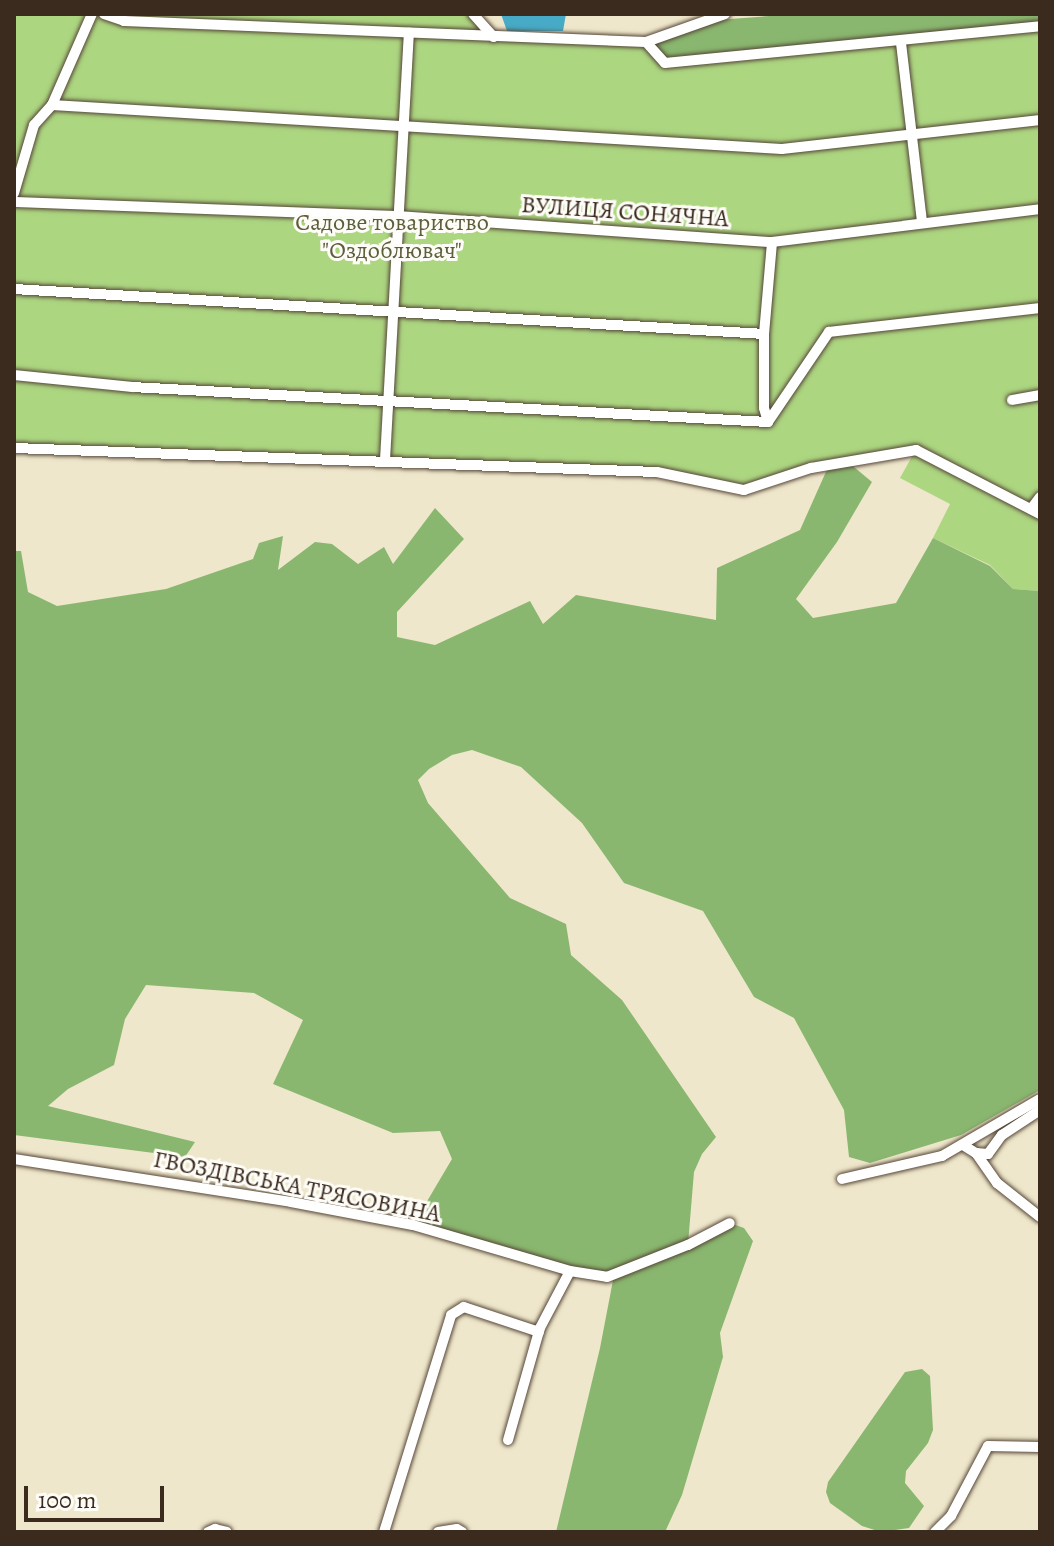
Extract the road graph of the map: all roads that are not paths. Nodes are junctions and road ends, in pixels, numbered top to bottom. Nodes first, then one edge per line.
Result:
1 (92, 14) edge
2 (104, 14) edge
3 (473, 14) edge
4 (725, 14) edge
5 (1040, 26) edge
6 (409, 33) junction
7 (494, 37) junction
8 (646, 42) junction
9 (901, 43) junction
10 (52, 105) junction
11 (1040, 120) edge
12 (404, 126) junction
13 (912, 134) junction
14 (14, 193) edge
15 (14, 202) edge
16 (1040, 209) edge
17 (397, 216) junction
18 (922, 223) junction
19 (772, 242) junction
20 (14, 289) edge
21 (1040, 308) edge
22 (392, 311) junction
23 (764, 334) junction
24 (14, 375) edge
25 (1040, 395) edge
26 (1012, 400) dead end
27 (386, 403) junction
28 (768, 422) junction
29 (14, 448) edge
30 (385, 460) junction
31 (1040, 497) edge
32 (1036, 511) edge
33 (1040, 1099) edge
34 (1040, 1110) edge
35 (963, 1145) junction
36 (976, 1153) junction
37 (14, 1159) edge
38 (842, 1179) dead end
39 (1040, 1217) edge
40 (730, 1223) dead end
41 (570, 1271) junction
42 (539, 1332) junction
43 (508, 1440) dead end
44 (1040, 1447) edge
45 (208, 1532) edge
46 (227, 1532) edge
47 (384, 1532) edge
48 (438, 1532) edge
49 (462, 1532) edge
50 (935, 1532) edge

1 - 10 street
2 - 6 street
3 - 7 street
4 - 8 street
5 - 9 street
6 - 7 street
6 - 12 street
7 - 8 street
8 - 9 street
9 - 13 street
10 - 12 street
10 - 14 street
11 - 13 street
12 - 13 street
12 - 17 street
13 - 18 street
15 - 17 street, ВУЛИЦЯ СОНЯЧНА
16 - 18 street, ВУЛИЦЯ СОНЯЧНА
17 - 19 street, ВУЛИЦЯ СОНЯЧНА
17 - 22 street
18 - 19 street, ВУЛИЦЯ СОНЯЧНА
19 - 23 street
20 - 22 street
21 - 28 street
22 - 23 street
22 - 27 street
23 - 28 street
24 - 27 street
25 - 26 street
27 - 28 street
27 - 30 street
29 - 30 street
30 - 32 street
31 - 32 street
33 - 35 street
34 - 36 street
35 - 36 street
35 - 38 street
36 - 39 street
37 - 41 street, ГВОЗДІВСЬКА ТРЯСОВИНА
40 - 41 street, ГВОЗДІВСЬКА ТРЯСОВИНА
41 - 42 street
42 - 43 street
42 - 47 street
44 - 50 street
45 - 46 street
48 - 49 street

